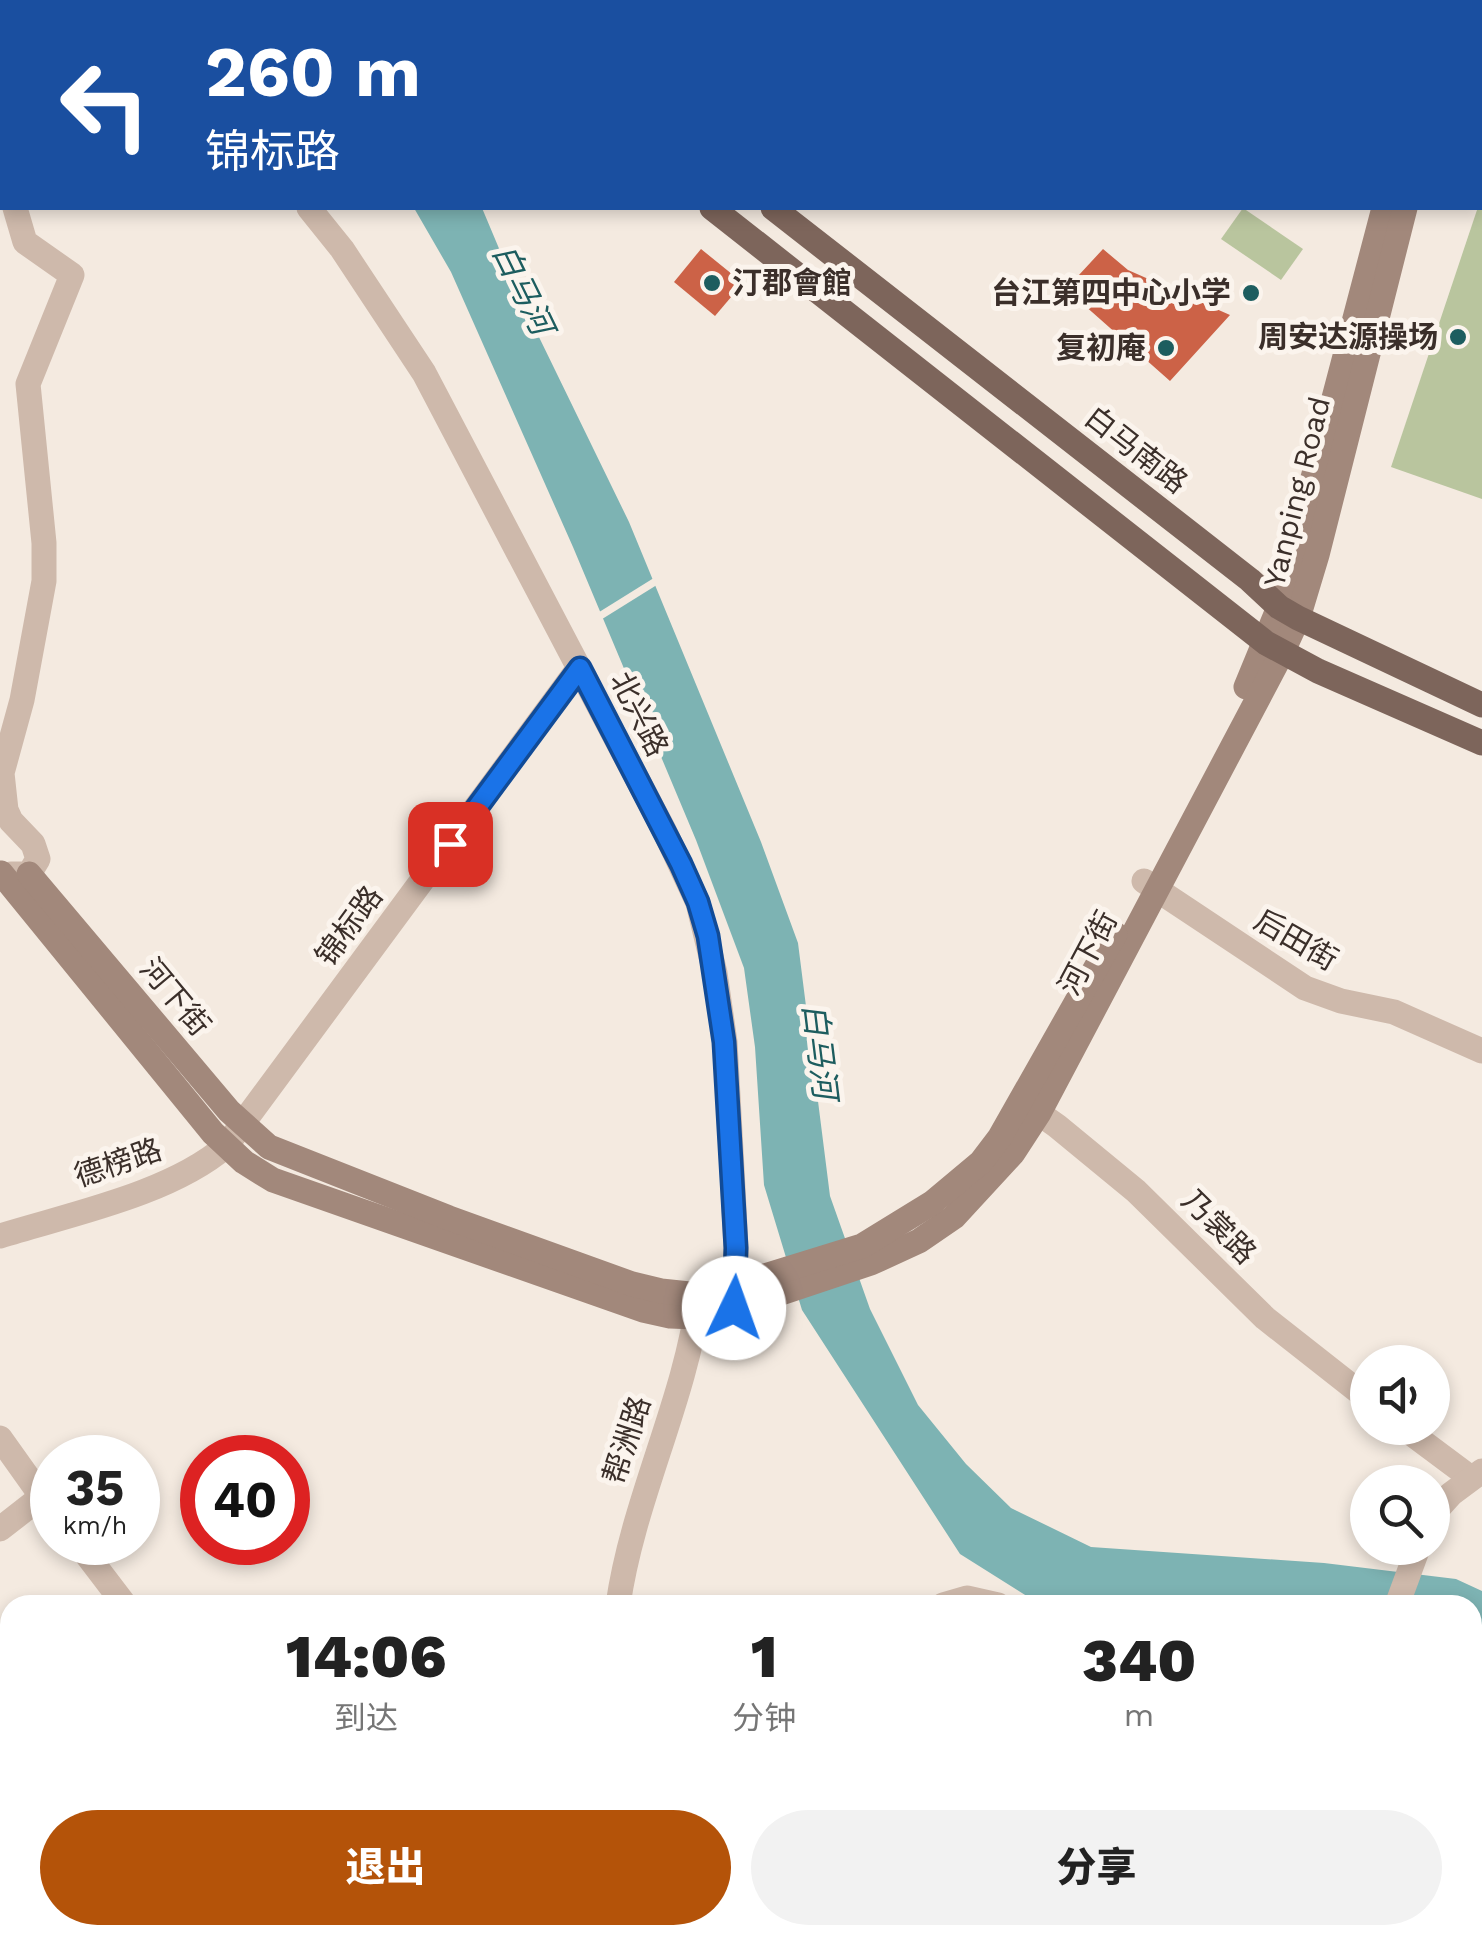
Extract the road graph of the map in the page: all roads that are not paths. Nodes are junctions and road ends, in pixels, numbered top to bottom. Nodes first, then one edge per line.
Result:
1 (16, 210) edge
2 (310, 210) edge
3 (715, 210) edge
4 (777, 210) edge
5 (1384, 210) edge
6 (1404, 210) edge
7 (1288, 613) junction
8 (1274, 648) junction
9 (580, 668) junction
10 (1482, 705) edge
11 (1482, 743) edge
12 (1, 873) edge
13 (29, 874) junction
14 (1151, 886) junction
15 (1482, 1051) edge
16 (1030, 1107) junction
17 (234, 1136) junction
18 (0, 1236) edge
19 (735, 1296) junction
20 (697, 1306) junction
21 (1350, 1385) edge
22 (0, 1438) edge
23 (1430, 1445) edge
24 (1476, 1475) edge
25 (30, 1480) edge
26 (1450, 1499) edge
27 (30, 1513) edge
28 (0, 1529) edge
29 (95, 1565) edge
30 (1412, 1565) edge
31 (117, 1595) edge
32 (620, 1595) edge
33 (1401, 1595) edge

1 - 13 street
2 - 9 street, 北兴路
3 - 8 main road
4 - 7 main road, 白马南路
5 - 7 main road, Yanping Road
6 - 7 main road, Yanping Road
7 - 8 main road, 河下街
7 - 10 main road, 白马南路
8 - 11 main road
8 - 14 main road, 河下街
9 - 17 street, 锦标路
9 - 19 street, 北兴路
12 - 13 street
12 - 17 main road, 河下街
13 - 17 main road, 河下街
14 - 15 street, 后田街
14 - 16 main road, 河下街
16 - 19 main road, 河下街
16 - 21 street, 乃裳路
17 - 18 street, 德榜路
17 - 20 main road, 河下街
19 - 20 main road, 河下街
20 - 32 street, 帮洲路
22 - 25 street
23 - 24 street
24 - 26 street
27 - 28 street
29 - 31 street
30 - 33 street

